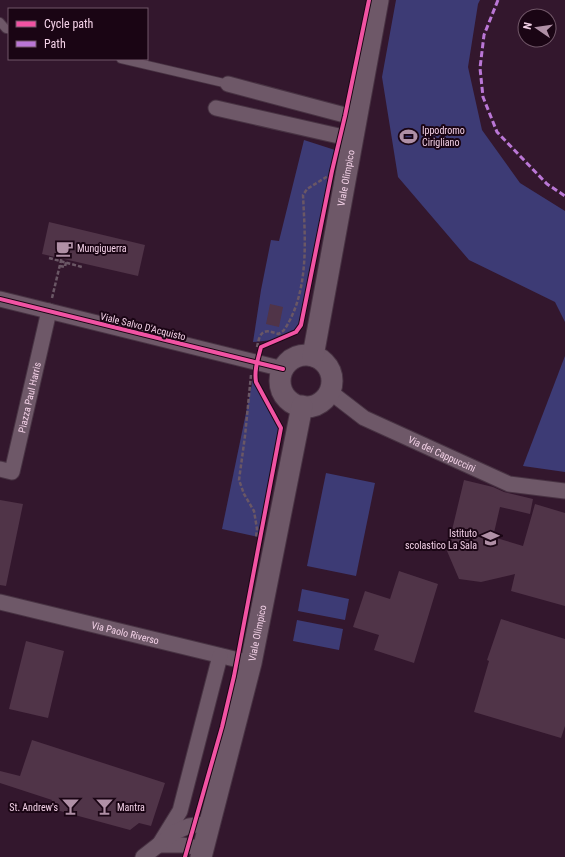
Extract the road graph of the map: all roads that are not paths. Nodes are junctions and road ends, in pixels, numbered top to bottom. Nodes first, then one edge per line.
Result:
1 (378, 0) edge
2 (0, 22) edge
3 (8, 29) edge
4 (125, 60) edge
5 (228, 84) joint
6 (216, 108) dead end
7 (356, 118) junction
8 (352, 139) junction
9 (0, 299) edge
10 (49, 311) junction
11 (313, 356) junction
12 (283, 369) junction
13 (330, 391) junction
14 (302, 406) junction
15 (0, 469) edge
16 (565, 491) edge
17 (0, 602) edge
18 (220, 656) junction
19 (251, 663) junction
20 (211, 823) junction
21 (162, 851) edge
22 (203, 853) edge
23 (143, 857) edge
24 (176, 857) edge

1 - 7 main road, Viale Olimpico
2 - 3 lane
4 - 5 lane
5 - 7 street
6 - 8 street
7 - 8 main road, Viale Olimpico
8 - 11 main road, Viale Olimpico
9 - 10 street, Viale Salvo D'Acquisto
10 - 12 street, Viale Salvo D'Acquisto
10 - 15 street, Piazza Paul Harris
11 - 12 main road
11 - 13 main road
12 - 14 main road
13 - 14 main road
13 - 16 street, Via dei Cappuccini
14 - 19 main road, Viale Olimpico
17 - 18 street, Via Paolo Riverso
18 - 19 street, Via Paolo Riverso
18 - 21 street
19 - 20 main road, Viale Olimpico
20 - 21 street
20 - 22 main road, Viale Olimpico
21 - 22 street
21 - 23 street
21 - 24 street

